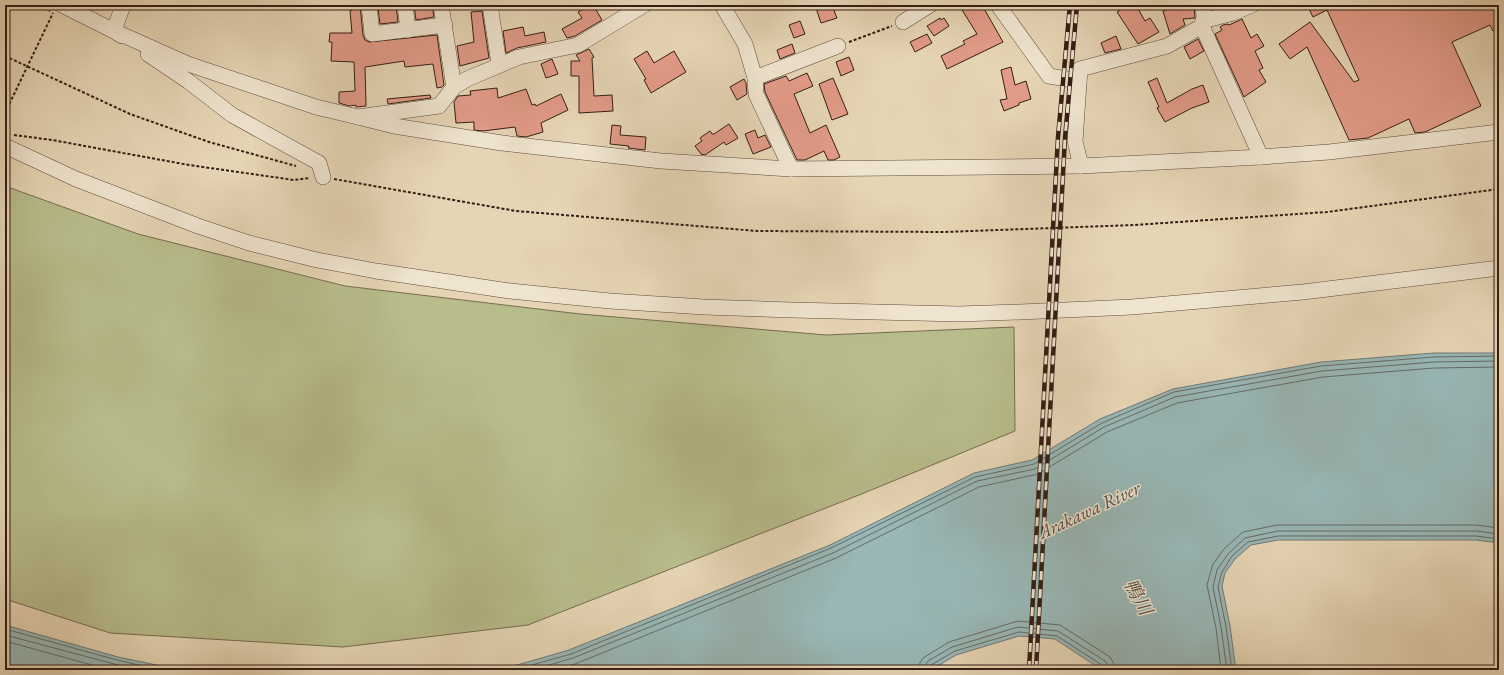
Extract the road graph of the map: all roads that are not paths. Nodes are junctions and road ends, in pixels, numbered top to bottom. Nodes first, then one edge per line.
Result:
1 (123, 5) edge
2 (369, 5) edge
3 (405, 5) edge
4 (442, 5) edge
5 (490, 5) edge
6 (644, 5) edge
7 (722, 5) edge
8 (930, 5) edge
9 (998, 5) edge
10 (1203, 5) edge
11 (1252, 5) edge
12 (57, 9) edge
13 (902, 22) road end
14 (1202, 24) junction
15 (445, 25) junction
16 (408, 30) junction
17 (114, 31) junction
18 (838, 46) road end
19 (499, 64) junction
20 (756, 78) junction
21 (1079, 81) junction
22 (454, 87) junction
23 (358, 117) junction
24 (1499, 132) edge
25 (9, 141) edge
26 (1261, 157) junction
27 (1081, 166) junction
28 (790, 169) junction
29 (323, 177) road end
30 (1499, 268) edge

1 - 17 street
2 - 16 street
3 - 16 street
4 - 15 street
5 - 19 street
6 - 19 street
7 - 20 street
8 - 13 street
9 - 21 street
10 - 14 street
11 - 14 street
12 - 17 street
14 - 21 street
14 - 26 street
15 - 16 street
15 - 22 street
17 - 23 street
17 - 29 street
18 - 20 street
19 - 22 street
20 - 28 street
21 - 27 street
22 - 23 street
23 - 28 street
24 - 26 street
25 - 30 street
26 - 27 street
27 - 28 street

